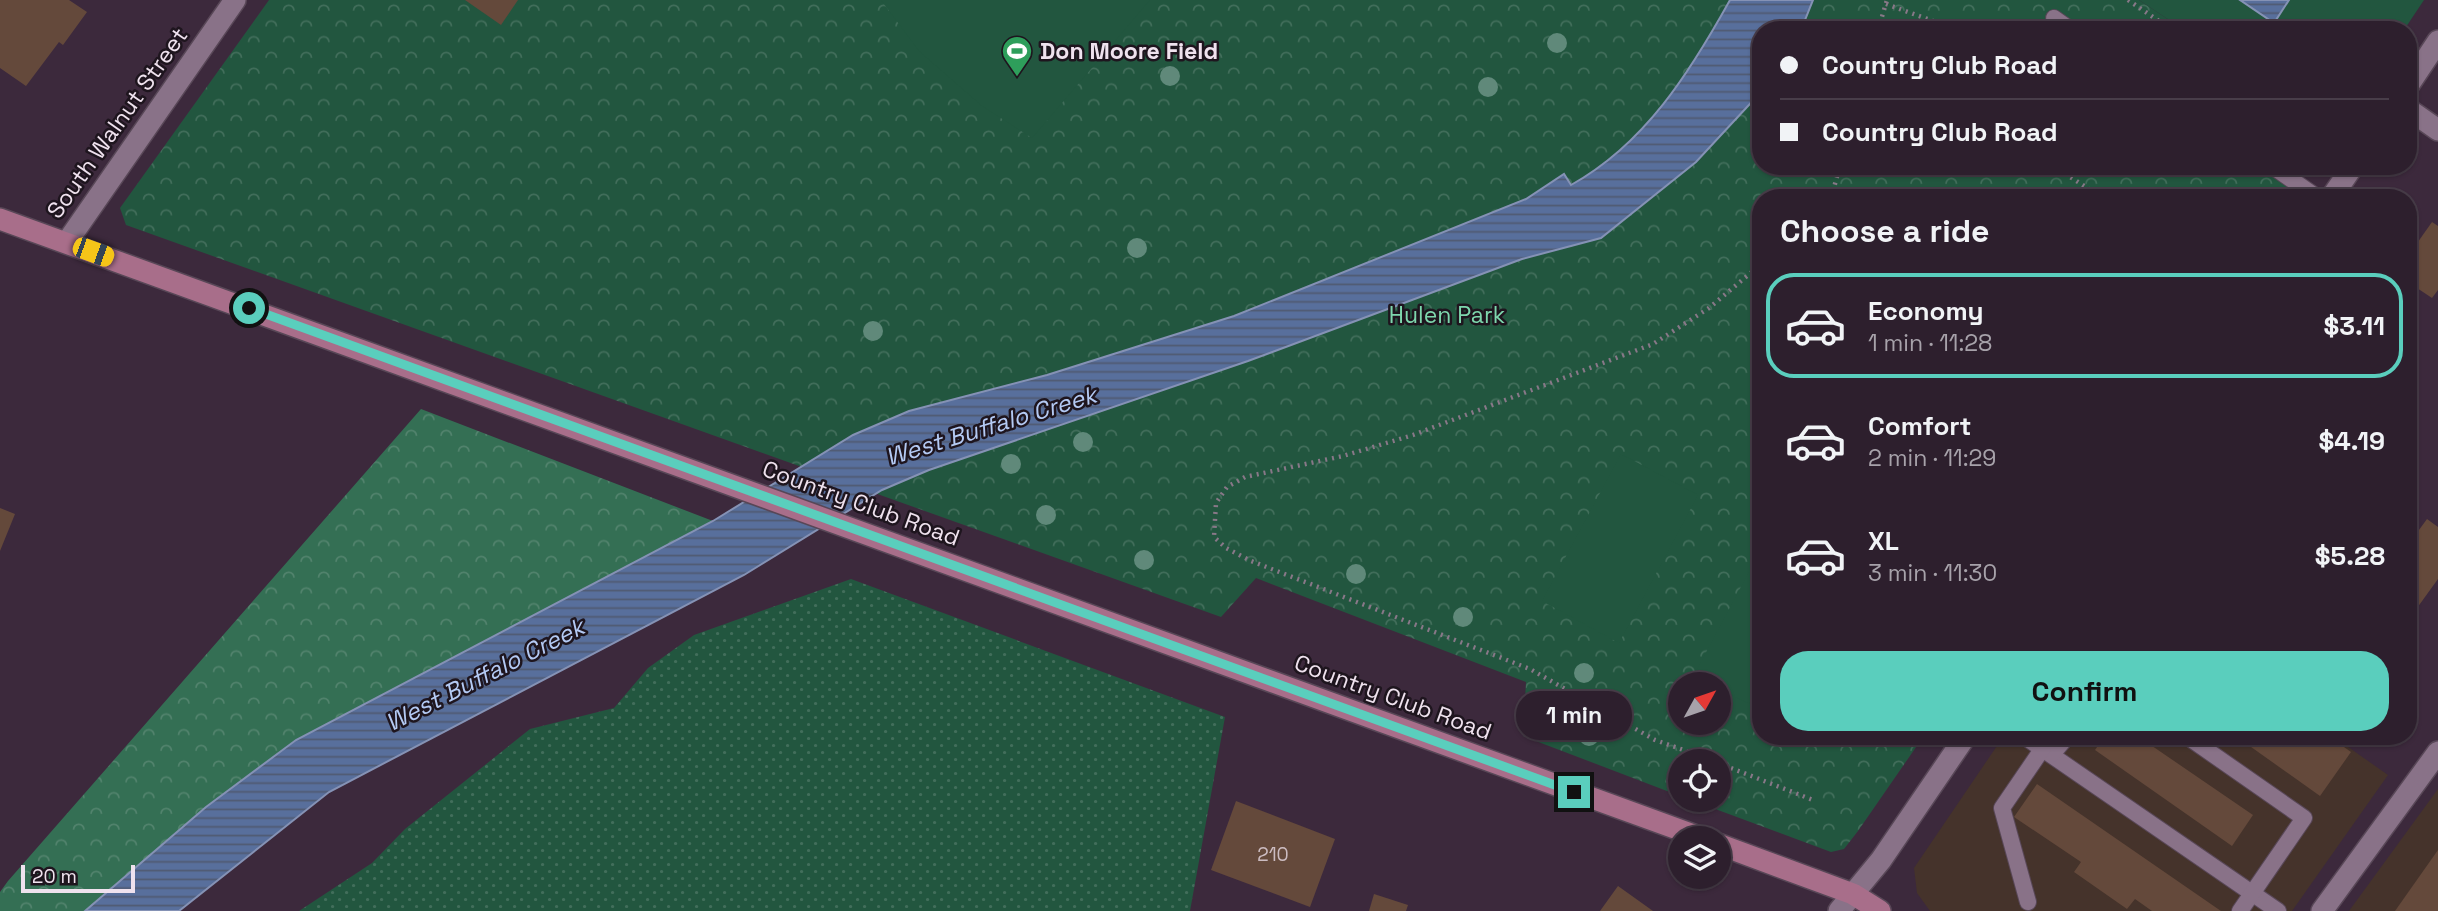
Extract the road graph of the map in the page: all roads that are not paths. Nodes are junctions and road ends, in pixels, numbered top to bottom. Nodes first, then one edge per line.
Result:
1 (235, 0) edge
2 (2054, 18) dead end
3 (2058, 21) edge
4 (2438, 41) edge
5 (2417, 72) edge
6 (2417, 115) edge
7 (2438, 130) edge
8 (2285, 175) edge
9 (2305, 189) edge
10 (0, 219) edge
11 (67, 242) junction
12 (1959, 745) edge
13 (2038, 745) edge
14 (2056, 745) edge
15 (2199, 745) edge
16 (2048, 751) junction
17 (2438, 752) edge
18 (1669, 826) edge
19 (1731, 849) edge
20 (2251, 893) junction
21 (1853, 894) junction
22 (2030, 908) edge
23 (1839, 911) edge
24 (1880, 911) edge
25 (2240, 911) edge
26 (2278, 911) edge
27 (2322, 911) edge

1 - 11 street, South Walnut Street
2 - 3 lane
4 - 5 street
6 - 7 street
8 - 9 lane
10 - 11 main road, Country Club Road
11 - 18 main road, Country Club Road
12 - 21 street
13 - 16 lane
14 - 16 lane
15 - 20 lane
16 - 20 lane
16 - 22 lane
17 - 27 street
19 - 21 main road
20 - 25 lane
20 - 26 lane
21 - 23 street
21 - 24 main road

